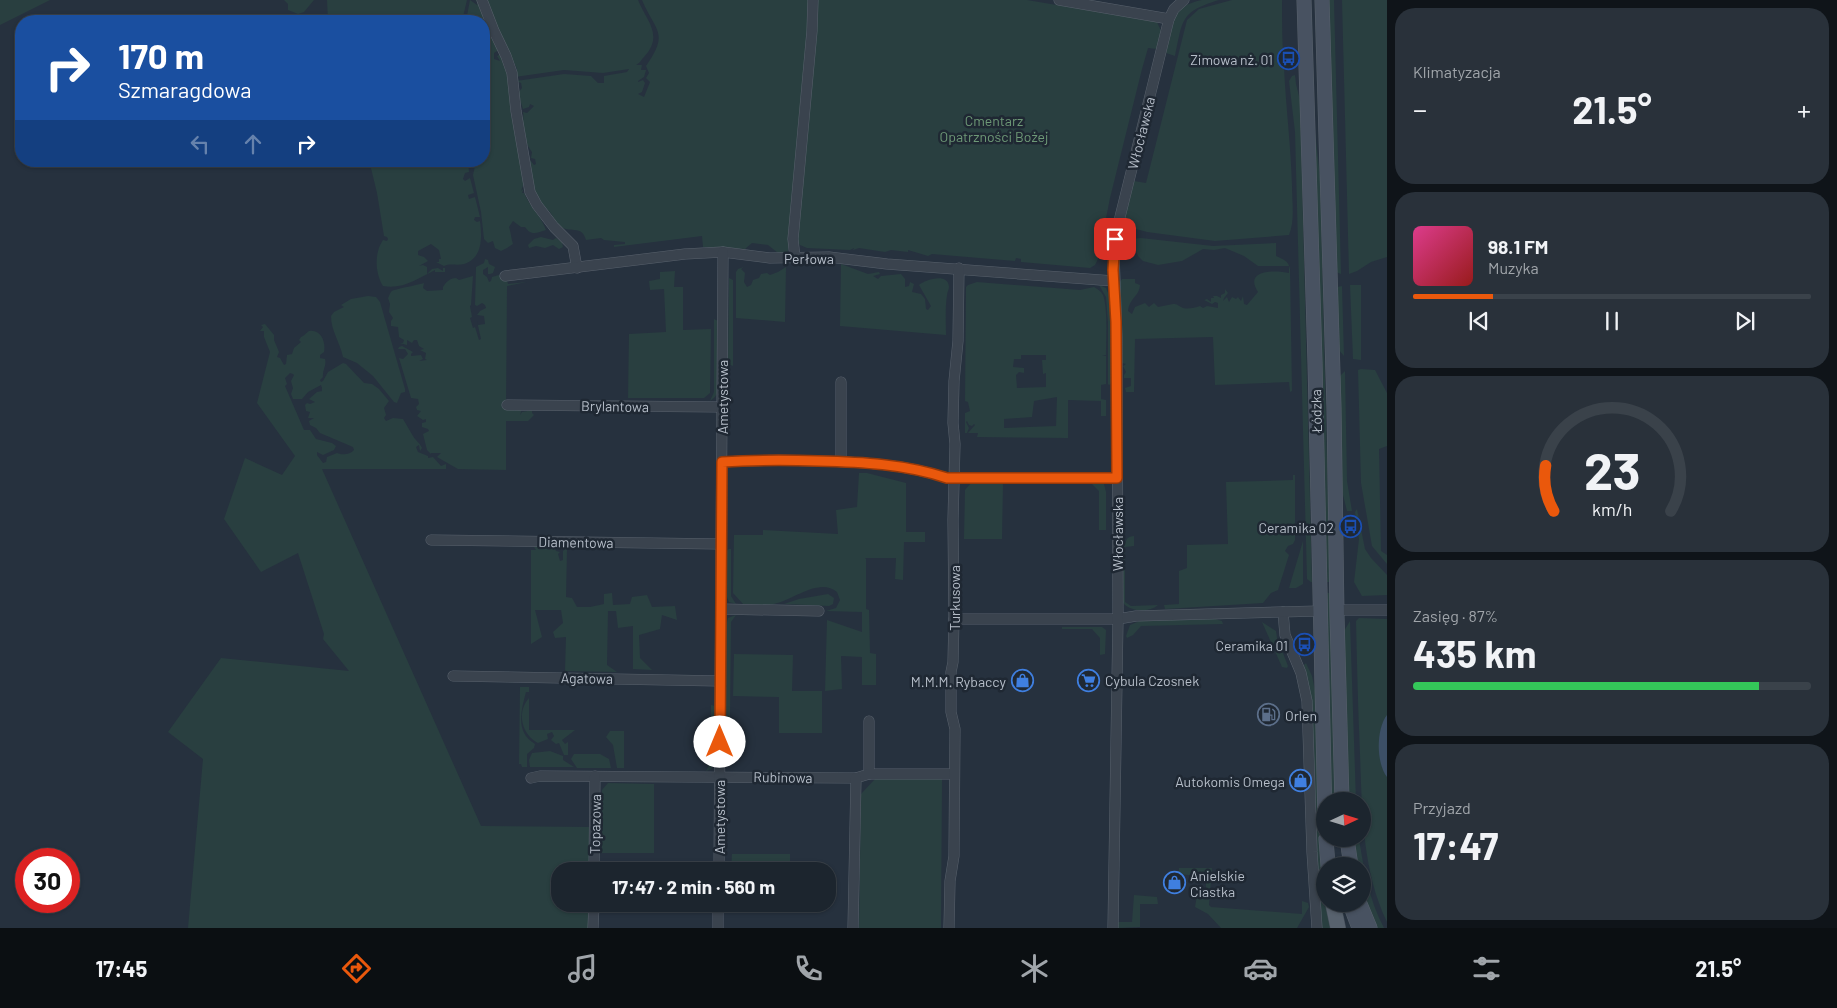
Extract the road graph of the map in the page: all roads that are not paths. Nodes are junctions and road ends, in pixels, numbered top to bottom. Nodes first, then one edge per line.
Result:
1 (482, 0) edge
2 (813, 0) edge
3 (1058, 0) edge
4 (1304, 0) edge
5 (1322, 0) edge
6 (1182, 1) edge
7 (488, 15) edge
8 (1169, 19) junction
9 (490, 21) edge
10 (723, 252) junction
11 (795, 258) junction
12 (577, 268) junction
13 (959, 268) junction
14 (505, 276) dead end
15 (1114, 281) junction
16 (841, 382) dead end
17 (507, 405) dead end
18 (722, 407) junction
19 (841, 461) junction
20 (722, 462) junction
21 (954, 477) junction
22 (1117, 478) junction
23 (430, 540) dead end
24 (721, 544) junction
25 (721, 609) junction
26 (1337, 610) junction
27 (1387, 610) edge
28 (1319, 611) junction
29 (819, 612) dead end
30 (1283, 612) junction
31 (954, 619) junction
32 (1118, 619) junction
33 (453, 676) dead end
34 (720, 681) junction
35 (869, 721) dead end
36 (869, 774) junction
37 (954, 774) junction
38 (595, 776) junction
39 (720, 777) junction
40 (531, 778) dead end
41 (856, 778) junction
42 (1324, 792) edge
43 (1342, 792) edge
44 (594, 862) edge
45 (719, 862) edge
46 (594, 912) edge
47 (718, 912) edge
48 (1334, 912) edge
49 (1339, 912) edge
50 (1353, 912) edge
51 (1363, 912) edge
52 (593, 928) edge
53 (718, 928) edge
54 (853, 928) edge
55 (949, 928) edge
56 (1113, 928) edge
57 (1317, 928) edge
58 (1338, 928) edge
59 (1344, 928) edge
60 (1359, 928) edge
61 (1370, 928) edge

1 - 7 street
2 - 11 street
3 - 8 street
4 - 28 main road, Łódzka
5 - 26 main road, Łódzka
6 - 8 street, Włocławska
8 - 15 street, Włocławska
9 - 12 street
10 - 11 street, Perłowa
10 - 12 street, Perłowa
10 - 18 street, Ametystowa
11 - 13 street, Perłowa
12 - 14 street, Perłowa
13 - 15 street, Perłowa
13 - 21 street, Turkusowa
15 - 22 street, Włocławska
16 - 19 street
17 - 18 street, Brylantowa
18 - 20 street, Ametystowa
19 - 20 street
19 - 21 street
20 - 24 street, Ametystowa
21 - 22 street
21 - 31 street, Turkusowa
22 - 32 street, Włocławska
23 - 24 street, Diamentowa
24 - 25 street, Ametystowa
25 - 29 street
25 - 34 street, Ametystowa
26 - 27 street
26 - 43 main road, Łódzka
28 - 30 street
28 - 42 main road, Łódzka
30 - 32 street
30 - 57 street
31 - 32 street
31 - 37 street, Turkusowa
32 - 56 street, Włocławska
33 - 34 street, Agatowa
34 - 39 street, Ametystowa
35 - 36 street
36 - 37 street, Rubinowa
36 - 41 street, Rubinowa
37 - 55 street, Turkusowa
38 - 39 street, Rubinowa
38 - 40 street, Rubinowa
38 - 44 street, Topazowa
39 - 41 street, Rubinowa
39 - 45 street, Ametystowa
41 - 54 street
46 - 52 street
47 - 53 street
48 - 58 main road
49 - 59 main road
50 - 60 main road
51 - 61 main road

